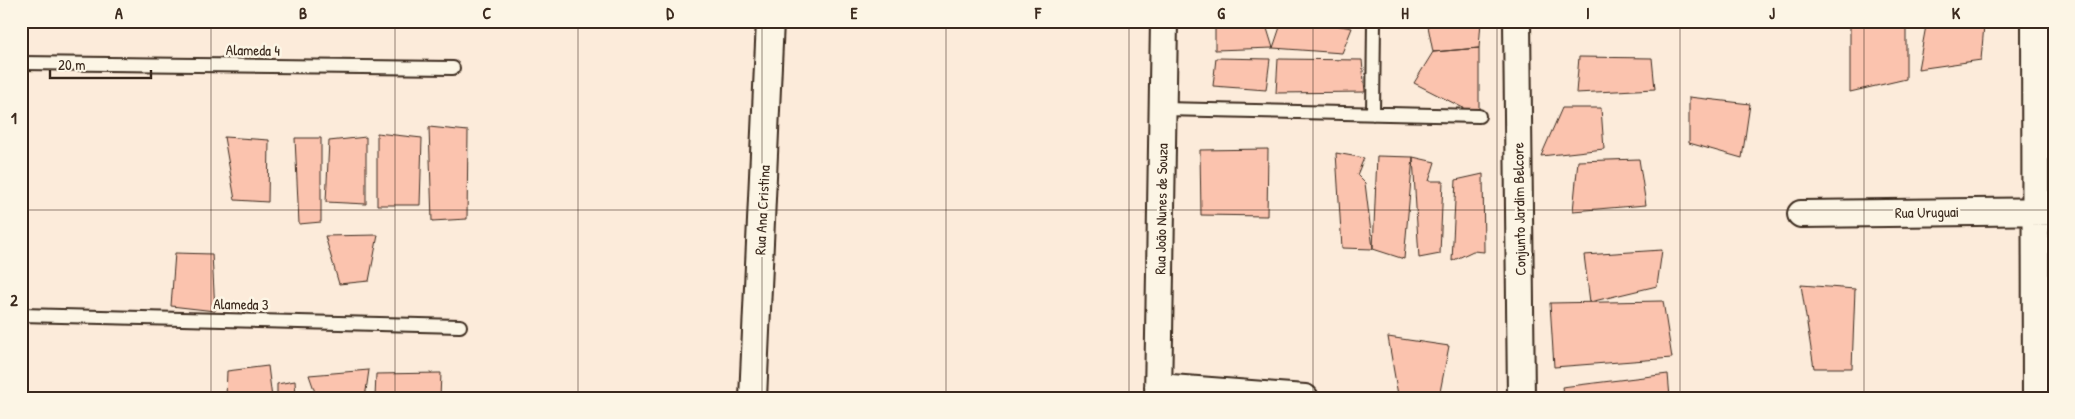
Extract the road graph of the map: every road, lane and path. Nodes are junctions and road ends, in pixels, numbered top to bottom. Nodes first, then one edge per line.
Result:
1 (770, 21) edge
2 (1164, 21) edge
3 (1374, 21) edge
4 (1517, 21) edge
5 (2035, 21) edge
6 (21, 63) edge
7 (454, 68) dead end
8 (1163, 109) junction
9 (1372, 114) junction
10 (1479, 116) dead end
11 (2044, 211) edge
12 (1801, 214) dead end
13 (21, 314) edge
14 (460, 326) dead end
15 (1158, 392) edge
16 (754, 398) edge
17 (1305, 398) edge
18 (1521, 398) edge
19 (2036, 398) edge

1 - 16 street, Rua Ana Cristina
2 - 8 street, Rua João Nunes de Souza
3 - 9 lane
4 - 18 street, Conjunto Jardim Belcore
5 - 11 street
6 - 7 lane, Alameda 4
8 - 9 lane
8 - 15 street, Rua João Nunes de Souza
9 - 10 lane
11 - 12 street, Rua Uruguai
11 - 19 street
13 - 14 lane, Alameda 3
15 - 17 street

